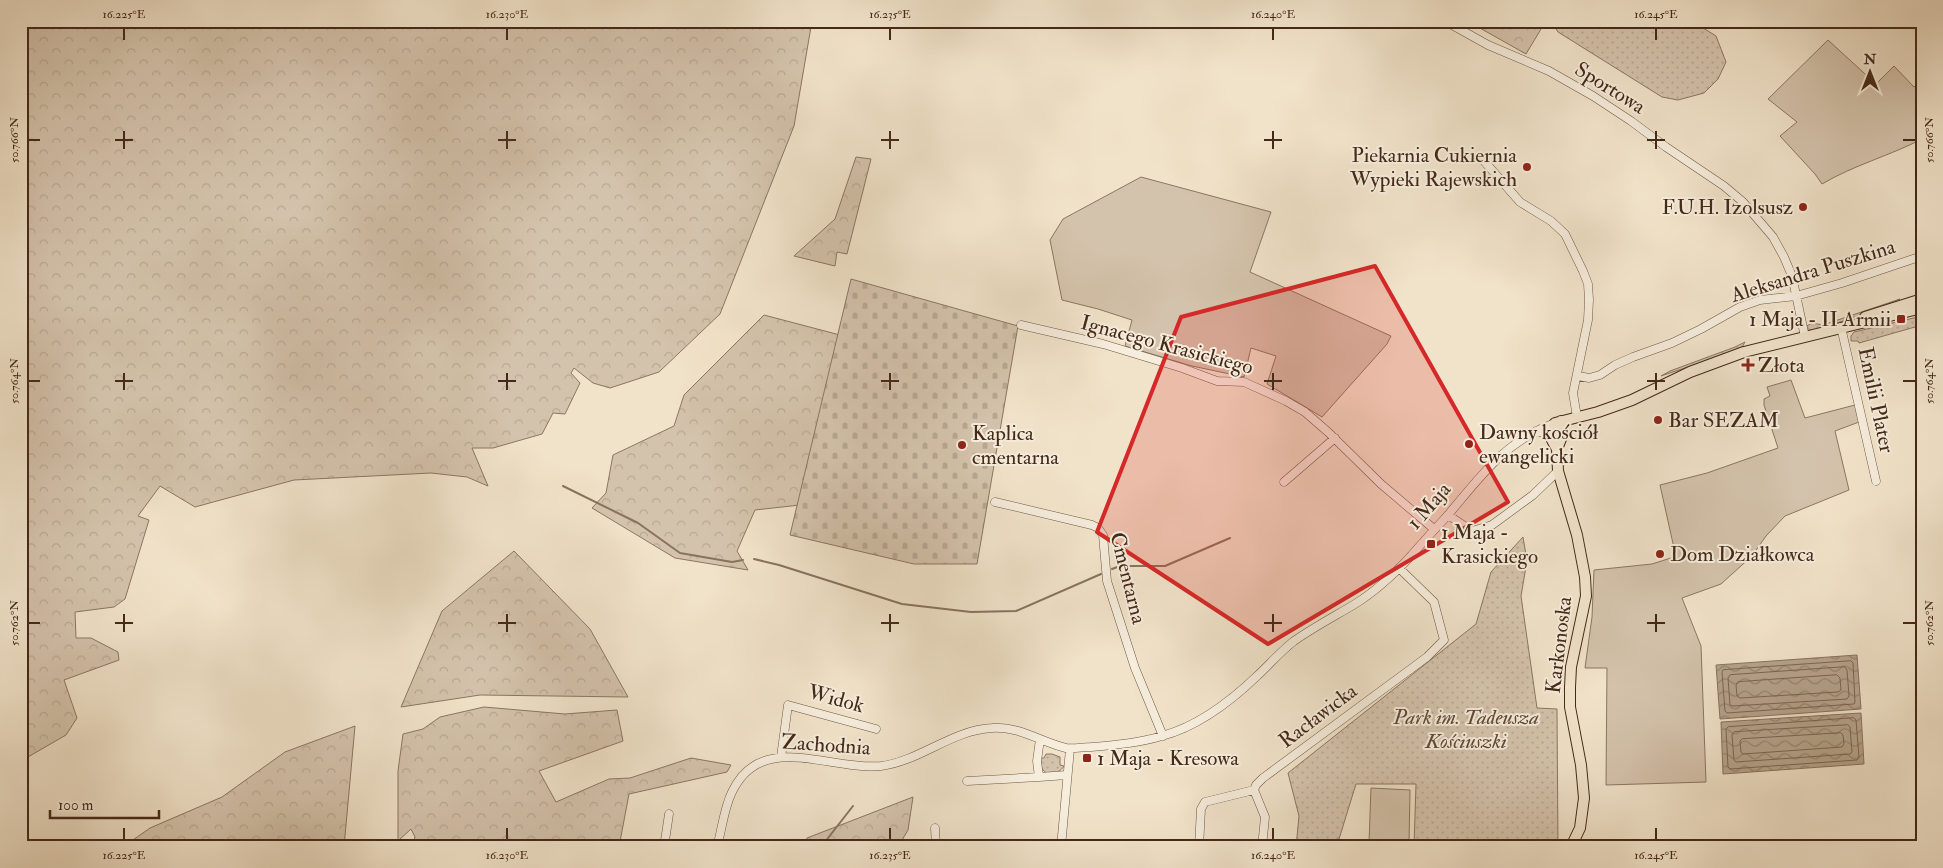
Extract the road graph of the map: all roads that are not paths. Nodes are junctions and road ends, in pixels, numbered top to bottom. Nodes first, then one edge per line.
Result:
1 (1445, 21) edge
2 (1483, 160) dead end
3 (1922, 256) edge
4 (1796, 296) junction
5 (1922, 299) edge
6 (1922, 308) edge
7 (1020, 325) dead end
8 (1841, 327) junction
9 (1805, 337) junction
10 (1578, 376) junction
11 (1577, 416) junction
12 (1558, 422) junction
13 (1536, 430) junction
14 (1334, 438) junction
15 (1555, 444) junction
16 (1558, 471) junction
17 (1876, 481) dead end
18 (1284, 482) dead end
19 (995, 502) dead end
20 (1448, 515) junction
21 (1434, 529) junction
22 (1399, 568) junction
23 (876, 729) dead end
24 (1163, 736) junction
25 (1040, 739) junction
26 (1070, 749) junction
27 (781, 757) junction
28 (1067, 775) junction
29 (1039, 777) junction
30 (967, 781) dead end
31 (1254, 790) junction
32 (669, 814) dead end
33 (935, 828) dead end
34 (664, 847) edge
35 (717, 847) edge
36 (936, 847) edge
37 (1061, 847) edge
38 (1199, 847) edge
39 (1262, 847) edge
40 (1571, 847) edge

1 - 4 street, Sportowa
2 - 10 street
3 - 4 street, Aleksandra Puszkina
4 - 9 street, Sportowa
4 - 10 street, Aleksandra Puszkina
5 - 8 main road, 1 Maja
6 - 8 main road, 1 Maja
7 - 14 street, Ignacego Krasickiego
8 - 9 main road, 1 Maja
8 - 17 street, Emilii Plater
9 - 11 main road, 1 Maja
10 - 11 street
11 - 12 main road, 1 Maja
12 - 13 street, 1 Maja
12 - 15 main road, Karkonoska
13 - 15 street
13 - 20 street, 1 Maja
14 - 18 street
14 - 21 street, Ignacego Krasickiego
15 - 16 main road, Karkonoska
16 - 20 street
16 - 40 main road, Karkonoska
19 - 24 street, Cmentarna
20 - 21 street, 1 Maja
21 - 22 street, 1 Maja
22 - 24 street, 1 Maja
22 - 31 street, Racławicka
23 - 27 street, Widok
24 - 26 street, 1 Maja
25 - 26 street, Zachodnia
25 - 27 street, Zachodnia
25 - 29 street
26 - 28 street
27 - 35 street, Zachodnia
28 - 29 street
28 - 37 street
29 - 30 street
31 - 38 street
31 - 39 street
32 - 34 street
33 - 36 street

